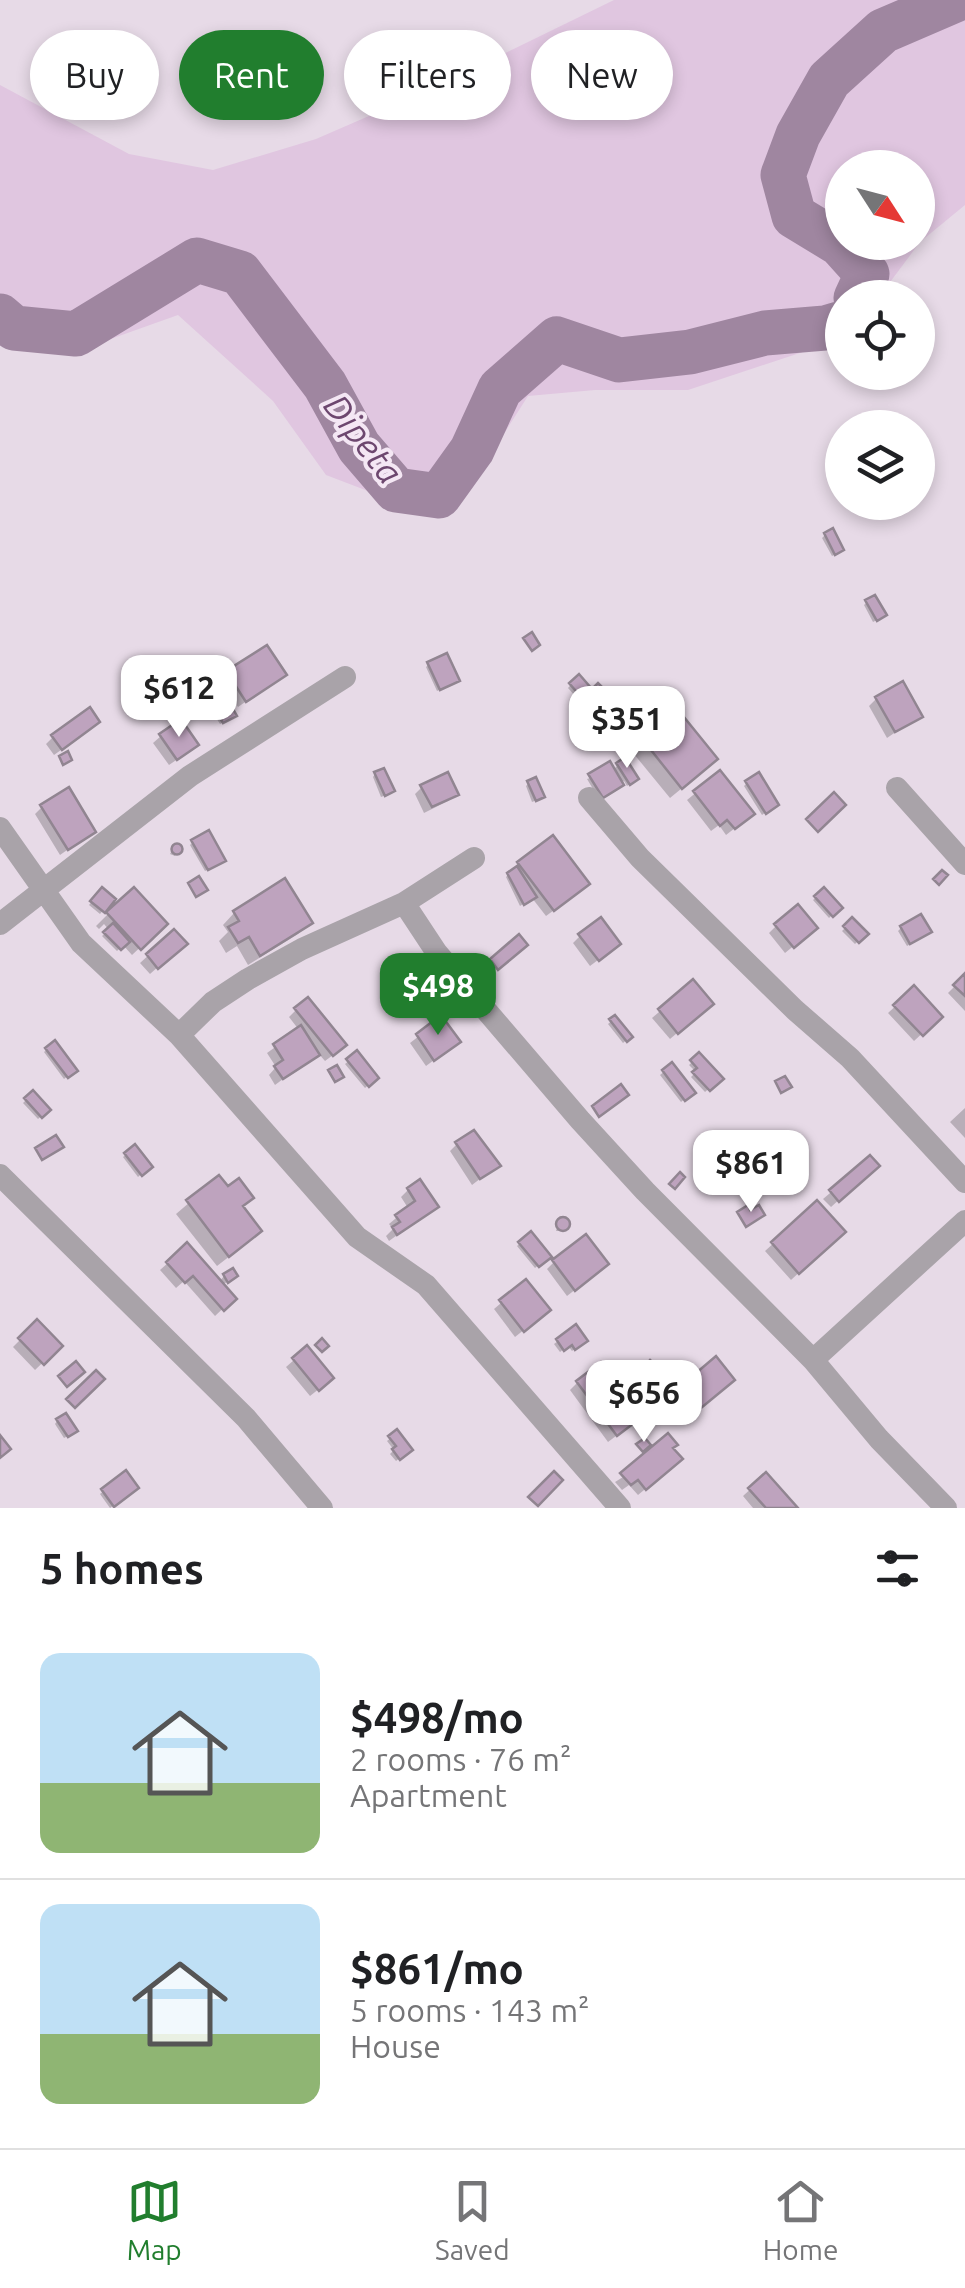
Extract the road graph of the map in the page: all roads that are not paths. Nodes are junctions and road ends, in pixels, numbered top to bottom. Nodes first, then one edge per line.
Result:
1 (346, 677) dead end
2 (897, 788) dead end
3 (589, 798) dead end
4 (0, 828) edge
5 (474, 858) dead end
6 (965, 864) edge
7 (41, 889) junction
8 (404, 903) junction
9 (0, 924) edge
10 (179, 1035) junction
11 (0, 1174) edge
12 (965, 1182) edge
13 (965, 1221) edge
14 (814, 1360) junction
15 (322, 1508) edge
16 (620, 1508) edge
17 (946, 1508) edge

1 - 7 street
2 - 6 street
3 - 12 street
4 - 7 street
5 - 8 street
7 - 9 street
7 - 10 street
8 - 10 street
8 - 14 street
10 - 16 street
11 - 15 street
13 - 14 street
14 - 17 street

